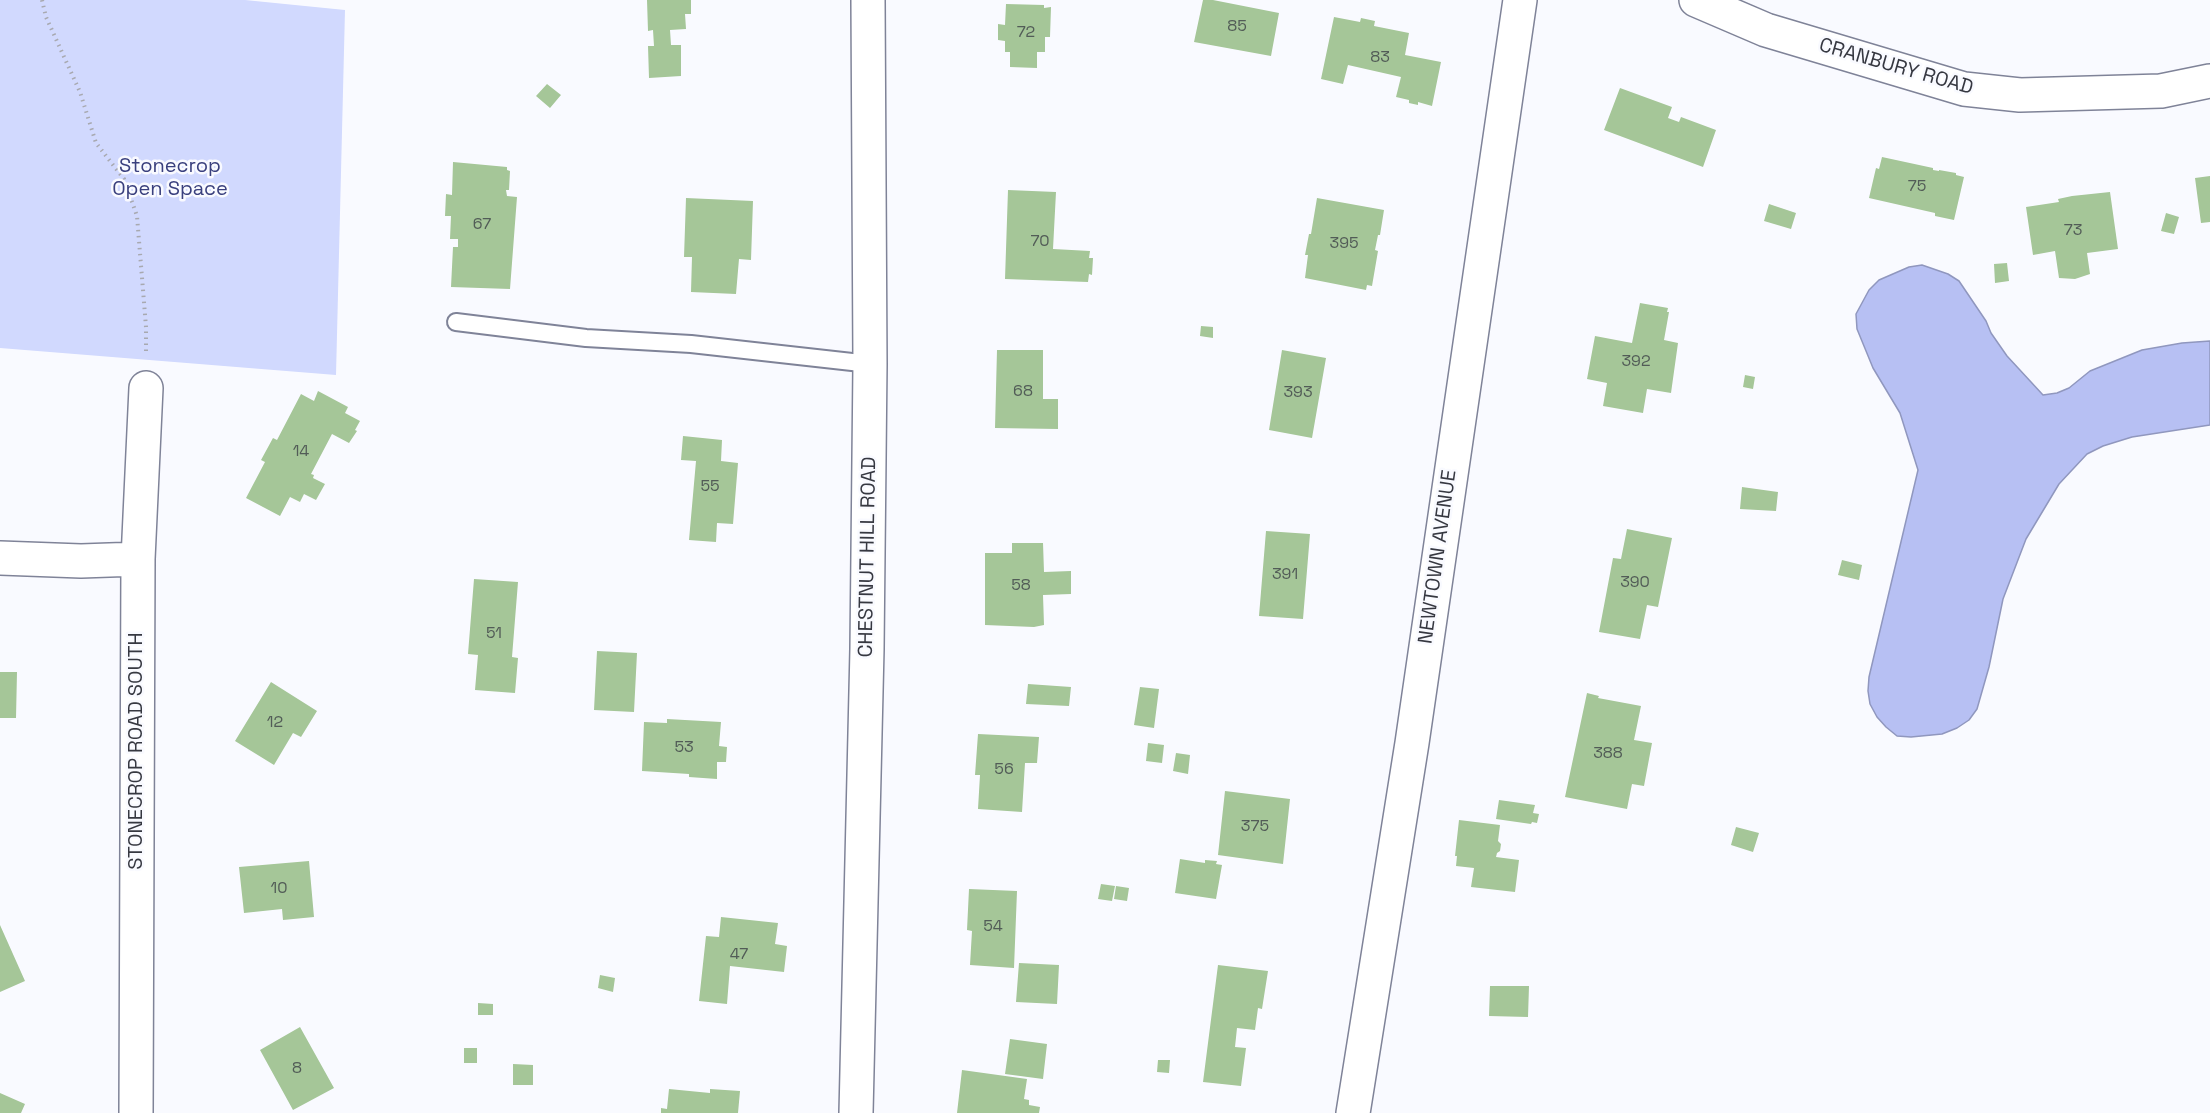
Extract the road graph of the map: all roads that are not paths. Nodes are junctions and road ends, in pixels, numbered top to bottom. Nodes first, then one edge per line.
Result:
1 (868, 0) edge
2 (1520, 0) edge
3 (1696, 0) edge
4 (2210, 81) edge
5 (456, 322) dead end
6 (870, 364) junction
7 (146, 388) road end
8 (0, 558) edge
9 (138, 559) junction
10 (136, 1113) edge
11 (856, 1113) edge
12 (1353, 1113) edge

1 - 6 street, CHESTNUT HILL ROAD
2 - 12 street, NEWTOWN AVENUE
3 - 4 street, CRANBURY ROAD
5 - 6 lane
6 - 11 street, CHESTNUT HILL ROAD
7 - 9 street, STONECROP ROAD SOUTH
8 - 9 street
9 - 10 street, STONECROP ROAD SOUTH

